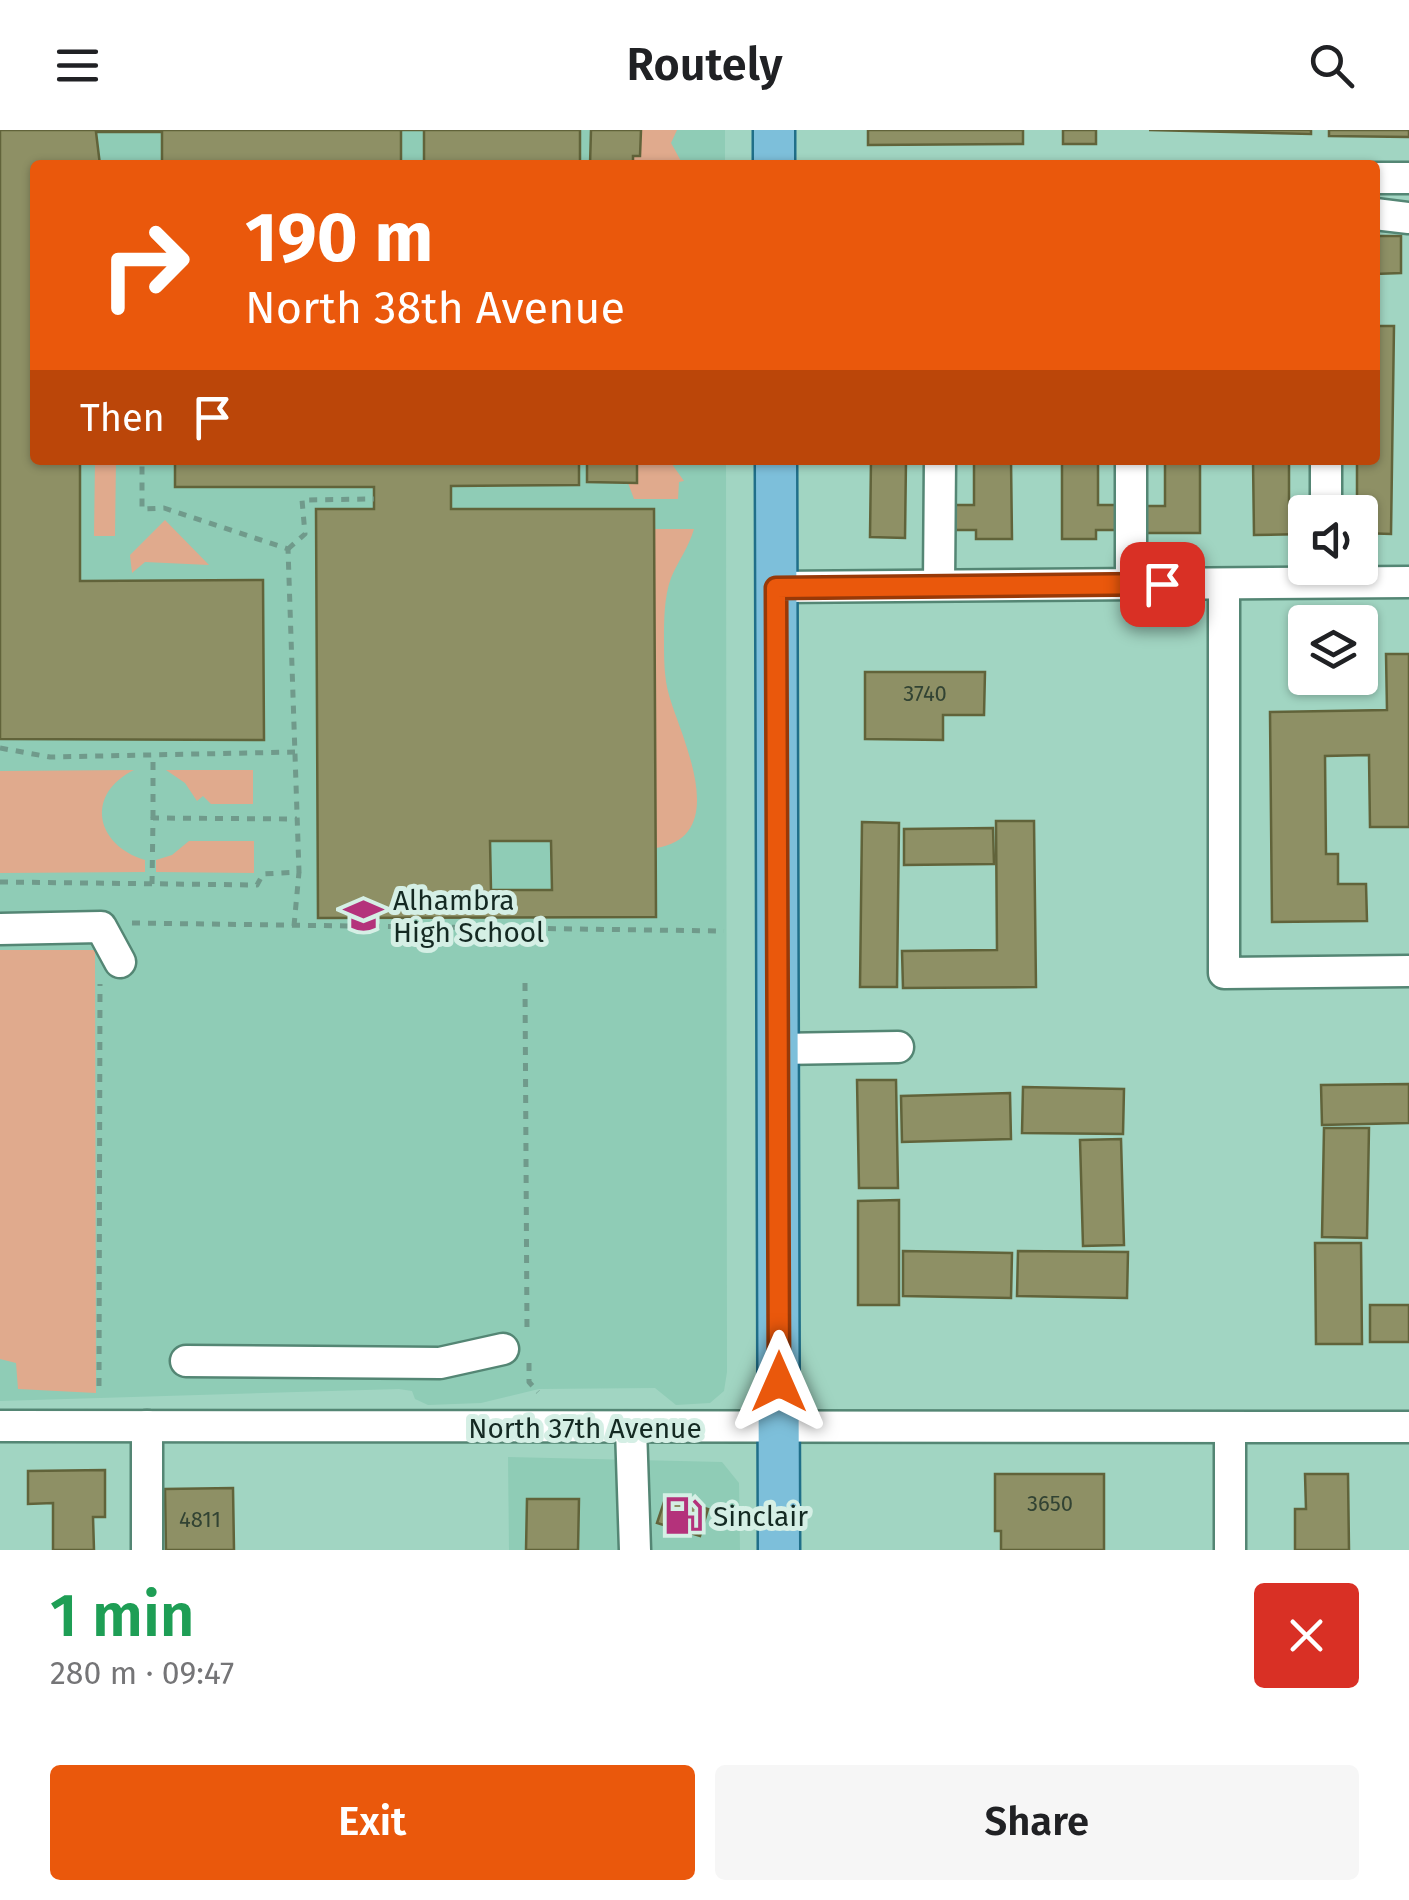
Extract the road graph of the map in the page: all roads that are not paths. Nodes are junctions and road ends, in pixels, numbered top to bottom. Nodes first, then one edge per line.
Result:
1 (774, 130) edge
2 (774, 160) edge
3 (1380, 178) edge
4 (1409, 178) edge
5 (1380, 215) edge
6 (1409, 218) edge
7 (776, 465) edge
8 (940, 465) edge
9 (1132, 465) edge
10 (1326, 465) edge
11 (1326, 495) edge
12 (1288, 578) edge
13 (1378, 579) edge
14 (1409, 582) edge
15 (1131, 584) junction
16 (1224, 584) junction
17 (940, 586) junction
18 (776, 588) junction
19 (0, 929) edge
20 (120, 962) dead end
21 (1409, 971) edge
22 (898, 1048) dead end
23 (778, 1049) junction
24 (503, 1349) dead end
25 (186, 1361) dead end
26 (0, 1426) edge
27 (147, 1426) junction
28 (1409, 1427) edge
29 (632, 1428) junction
30 (779, 1429) junction
31 (1230, 1429) junction
32 (147, 1550) edge
33 (635, 1550) edge
34 (779, 1550) edge
35 (1230, 1550) edge

1 - 2 main road
3 - 4 street
5 - 6 street
7 - 18 main road
8 - 17 street
9 - 15 street
10 - 11 street
12 - 16 street
13 - 14 street
15 - 16 street
15 - 17 street
16 - 21 street
17 - 18 street
18 - 23 main road
19 - 20 street
22 - 23 street
23 - 30 main road
24 - 25 street
26 - 27 street, North 37th Avenue
27 - 29 street, North 37th Avenue
27 - 32 street
28 - 31 street, North 37th Avenue
29 - 30 street, North 37th Avenue
29 - 33 street
30 - 31 street, North 37th Avenue
30 - 34 main road
31 - 35 street

